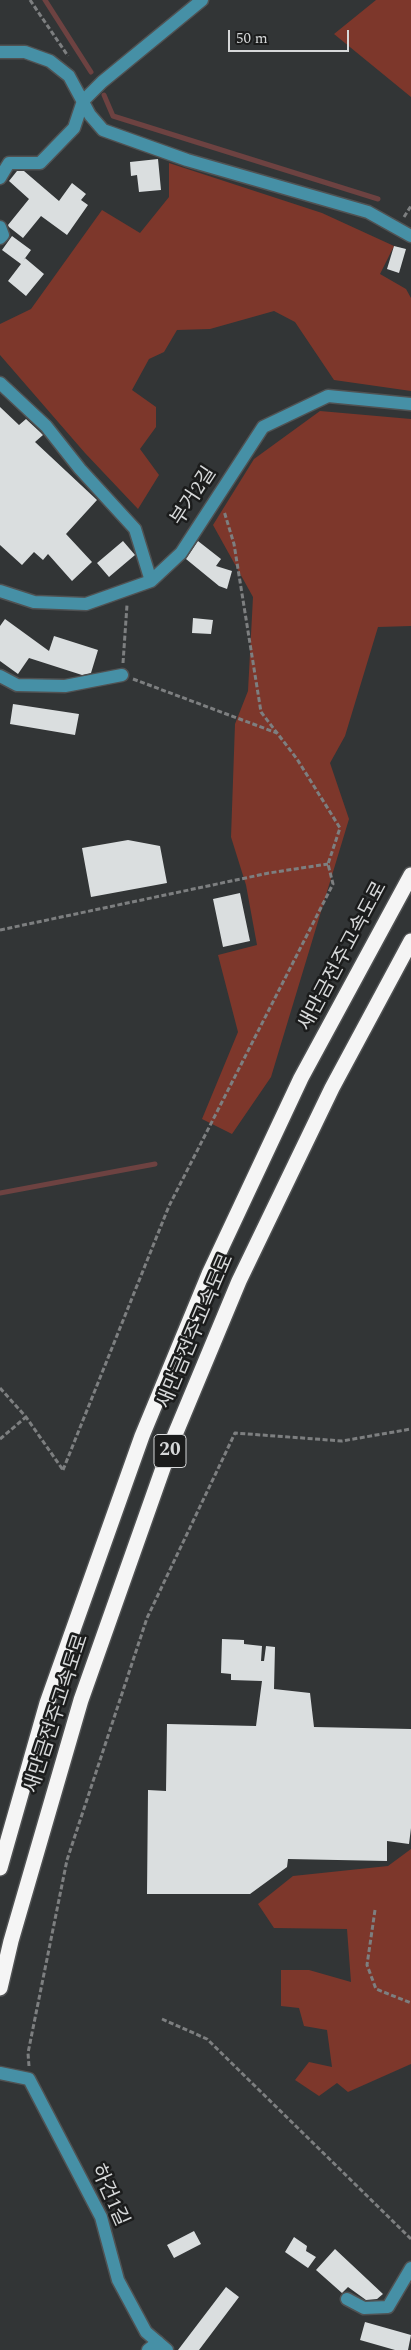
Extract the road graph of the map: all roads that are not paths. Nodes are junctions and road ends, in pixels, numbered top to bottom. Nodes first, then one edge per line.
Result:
1 (202, 0) edge
2 (0, 52) edge
3 (82, 101) junction
4 (0, 178) edge
5 (0, 228) edge
6 (411, 236) edge
7 (0, 238) edge
8 (0, 383) edge
9 (411, 404) edge
10 (151, 581) junction
11 (0, 591) edge
12 (122, 675) road end
13 (0, 676) edge
14 (411, 875) edge
15 (411, 941) edge
16 (0, 1868) edge
17 (0, 1988) edge
18 (0, 2074) edge
19 (411, 2268) edge
20 (347, 2299) dead end
21 (158, 2347) edge

1 - 3 street
2 - 3 street
3 - 4 street
3 - 6 street
5 - 7 street
8 - 10 street
9 - 10 street, 부거2길
10 - 11 street, 부거2길
12 - 13 street
14 - 16 highway, 새만금전주고속도로 / 20
15 - 17 highway, 새만금전주고속도로 / 20
18 - 21 street, 하건1길
19 - 20 street

